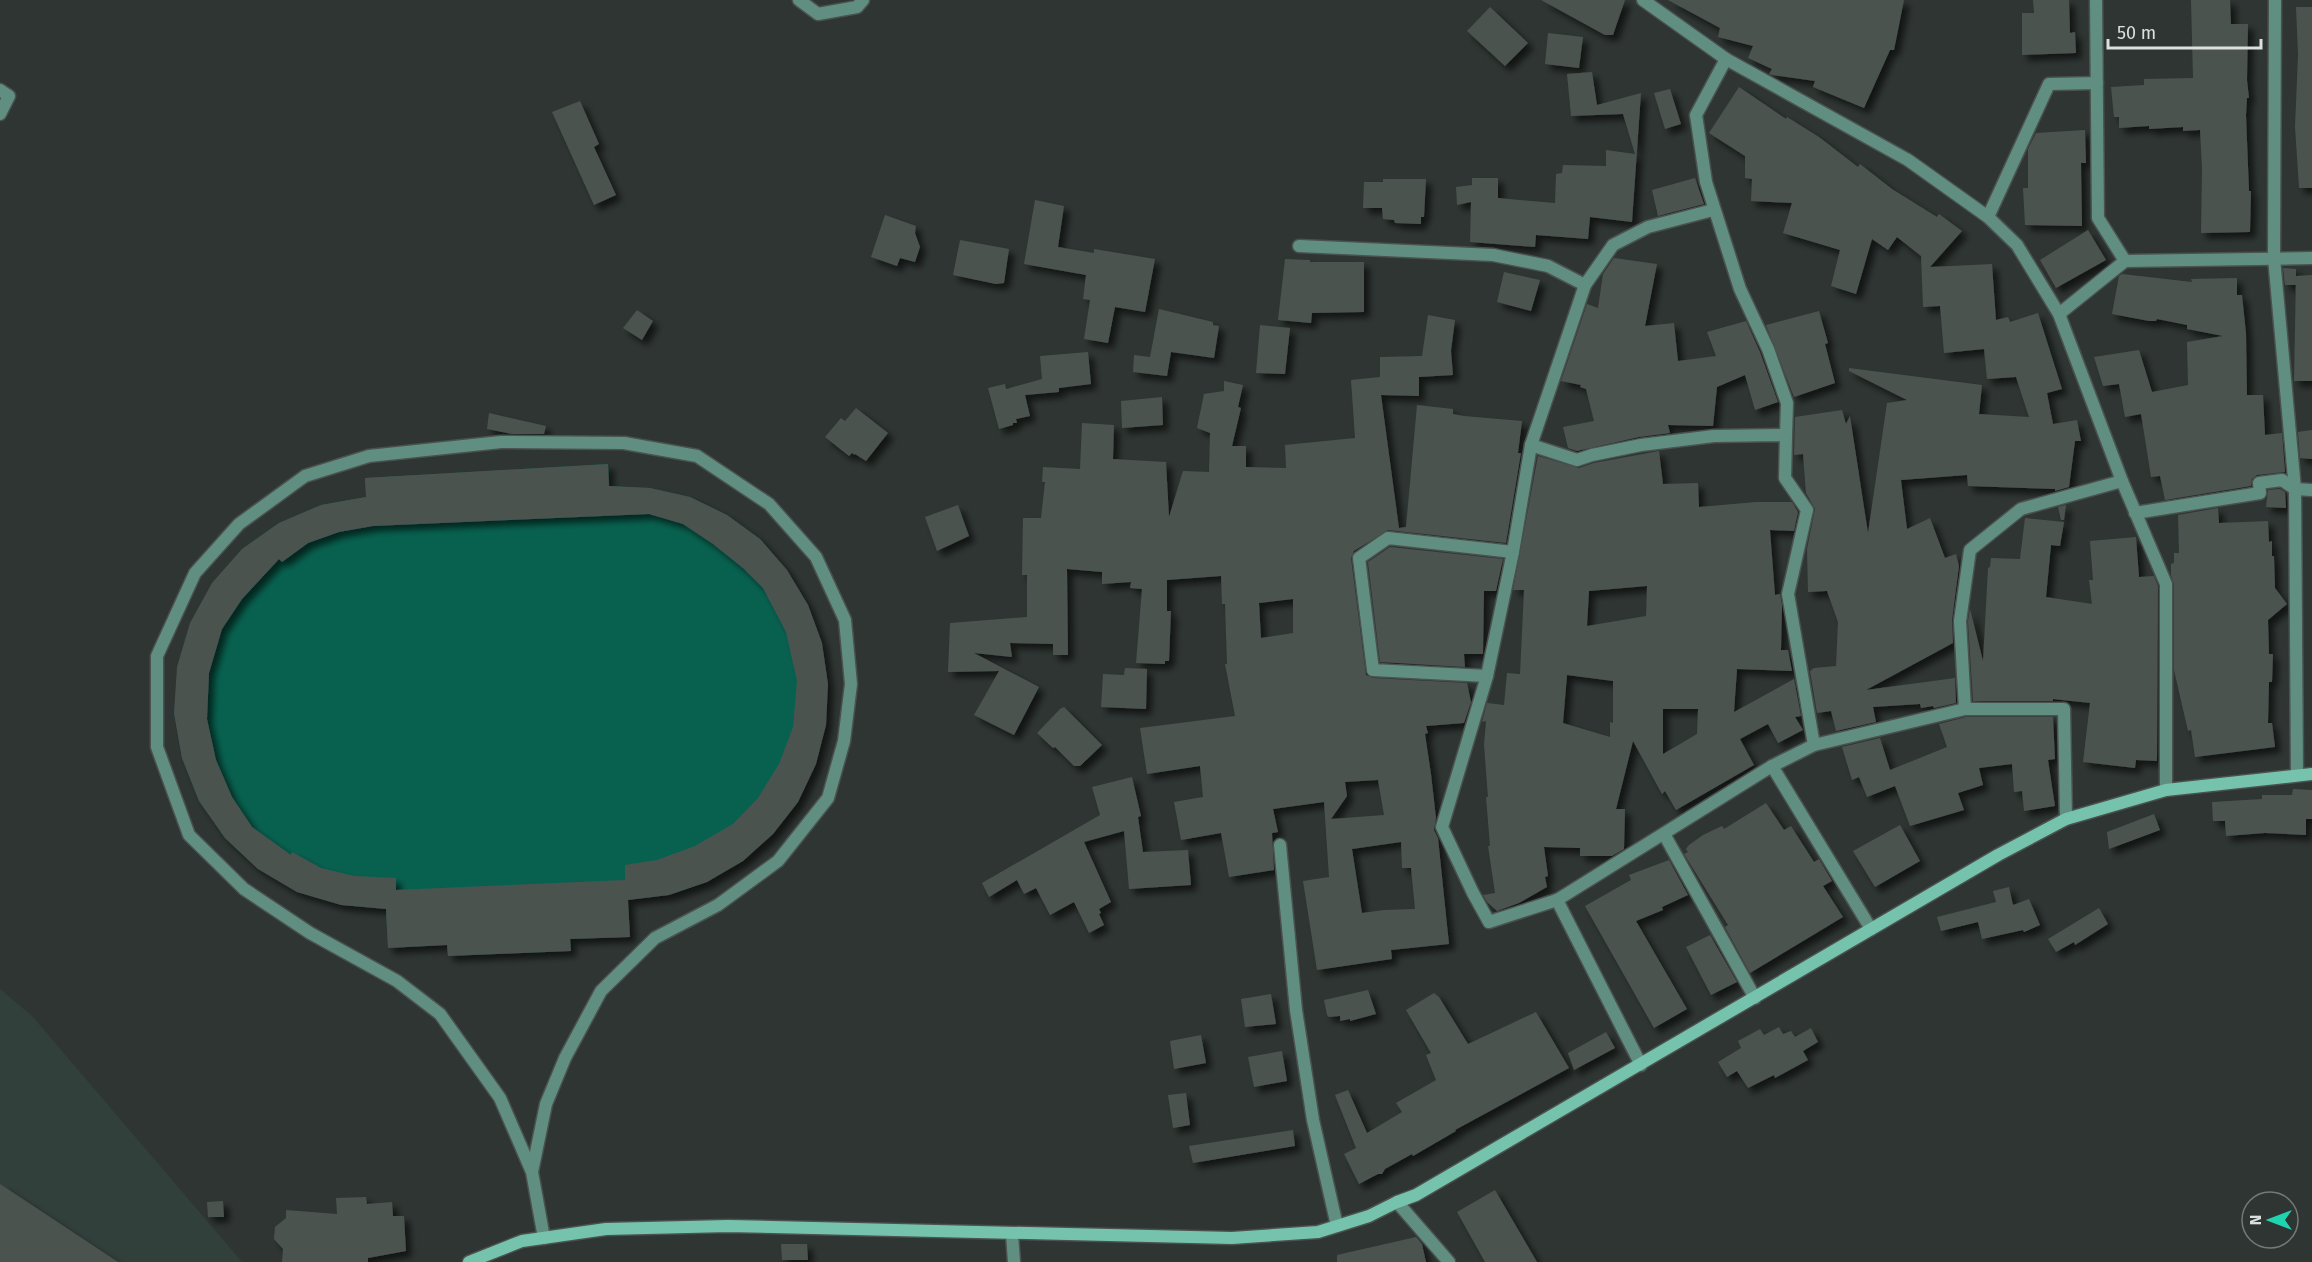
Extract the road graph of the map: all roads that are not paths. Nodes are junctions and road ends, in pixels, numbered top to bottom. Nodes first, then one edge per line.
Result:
1 (799, 0) edge
2 (863, 0) edge
3 (1643, 0) edge
4 (2096, 0) edge
5 (2275, 0) edge
6 (1726, 59) junction
7 (2097, 83) junction
8 (0, 90) edge
9 (0, 114) edge
10 (1713, 210) junction
11 (1988, 217) junction
12 (1299, 246) dead end
13 (2274, 258) junction
14 (2312, 258) edge
15 (2126, 261) junction
16 (1585, 285) junction
17 (2059, 314) junction
18 (1786, 435) junction
19 (1531, 445) junction
20 (2122, 481) junction
21 (2295, 489) junction
22 (2312, 490) edge
23 (2135, 513) junction
24 (1513, 552) junction
25 (1487, 676) junction
26 (1965, 709) junction
27 (1814, 745) junction
28 (1772, 766) junction
29 (2312, 774) edge
30 (2297, 775) junction
31 (2166, 790) junction
32 (2066, 819) junction
33 (1664, 834) junction
34 (1280, 844) dead end
35 (1557, 900) junction
36 (1871, 929) junction
37 (1755, 998) junction
38 (1641, 1065) junction
39 (532, 1172) junction
40 (1397, 1202) junction
41 (1337, 1226) junction
42 (1012, 1234) junction
43 (544, 1238) junction
44 (469, 1262) edge
45 (1014, 1262) edge
46 (1449, 1262) edge

1 - 2 street
3 - 6 street
4 - 7 street
5 - 13 street
6 - 10 street
6 - 11 street
7 - 11 street
7 - 15 street
8 - 9 street
10 - 16 street
10 - 18 street
11 - 17 street
12 - 16 street
13 - 14 street
13 - 15 street
13 - 21 street
15 - 17 street
16 - 19 street
17 - 20 street
18 - 19 street
18 - 27 street
19 - 24 street
20 - 23 street
20 - 26 street
21 - 22 street
21 - 23 street
21 - 30 street
23 - 31 street
24 - 25 street
24 - 25 street
25 - 35 street
26 - 27 street
26 - 32 street
27 - 28 street
28 - 33 street
28 - 36 street
29 - 30 main road
30 - 31 main road
31 - 32 main road
32 - 36 main road
33 - 35 street
33 - 37 street
34 - 41 street
35 - 38 street
36 - 37 main road
37 - 38 main road
38 - 40 main road
39 - 39 street
39 - 43 street
40 - 41 main road
40 - 46 street
41 - 42 main road
42 - 43 main road
42 - 45 street
43 - 44 main road

